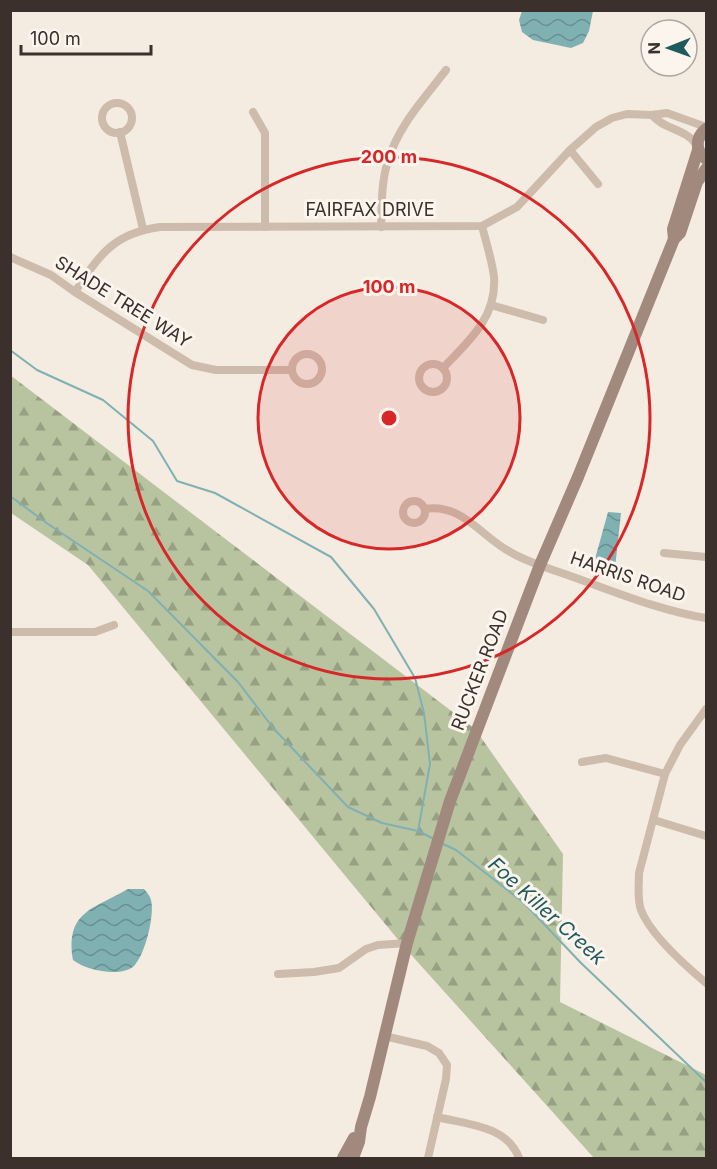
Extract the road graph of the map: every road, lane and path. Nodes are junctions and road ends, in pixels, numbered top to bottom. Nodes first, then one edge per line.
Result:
1 (446, 70) dead end
2 (253, 112) dead end
3 (652, 115) junction
4 (706, 128) edge
5 (120, 132) dead end
6 (570, 150) junction
7 (701, 151) edge
8 (706, 169) edge
9 (598, 184) dead end
10 (265, 226) junction
11 (482, 226) junction
12 (381, 227) junction
13 (143, 229) junction
14 (674, 239) junction
15 (10, 257) edge
16 (75, 292) junction
17 (491, 305) junction
18 (543, 320) dead end
19 (443, 368) dead end
20 (292, 370) dead end
21 (425, 509) dead end
22 (664, 553) dead end
23 (706, 557) edge
24 (540, 565) junction
25 (706, 618) edge
26 (114, 625) dead end
27 (10, 632) edge
28 (706, 710) edge
29 (582, 762) dead end
30 (665, 774) junction
31 (654, 820) junction
32 (706, 836) edge
33 (408, 943) junction
34 (278, 974) dead end
35 (706, 983) edge
36 (384, 1036) junction
37 (437, 1117) junction
38 (361, 1127) junction
39 (343, 1158) edge
40 (353, 1158) edge
41 (428, 1158) edge
42 (519, 1158) edge

1 - 12 street
2 - 10 street
3 - 4 street, FAIRFAX DRIVE
3 - 6 street, FAIRFAX DRIVE
3 - 7 street
4 - 7 main road, RUCKER ROAD
5 - 13 street
6 - 9 street
6 - 11 street, FAIRFAX DRIVE
7 - 14 main road, RUCKER ROAD
8 - 14 main road, RUCKER ROAD
10 - 12 street, FAIRFAX DRIVE
10 - 13 street, FAIRFAX DRIVE
11 - 12 street, FAIRFAX DRIVE
11 - 17 street
13 - 16 street, FAIRFAX DRIVE
14 - 24 main road, RUCKER ROAD
15 - 16 street, SHADE TREE WAY
16 - 20 street, SHADE TREE WAY
17 - 18 street
17 - 19 street
21 - 24 street, HARRIS ROAD
22 - 23 street
24 - 25 street, HARRIS ROAD
24 - 33 main road, RUCKER ROAD
26 - 27 street
28 - 30 street
29 - 30 street
30 - 31 street
31 - 32 street
31 - 35 street
33 - 34 street
33 - 36 main road, RUCKER ROAD
36 - 37 street
36 - 38 main road, RUCKER ROAD
37 - 41 street
37 - 42 street
38 - 39 main road, RUCKER ROAD
38 - 40 main road, RUCKER ROAD

